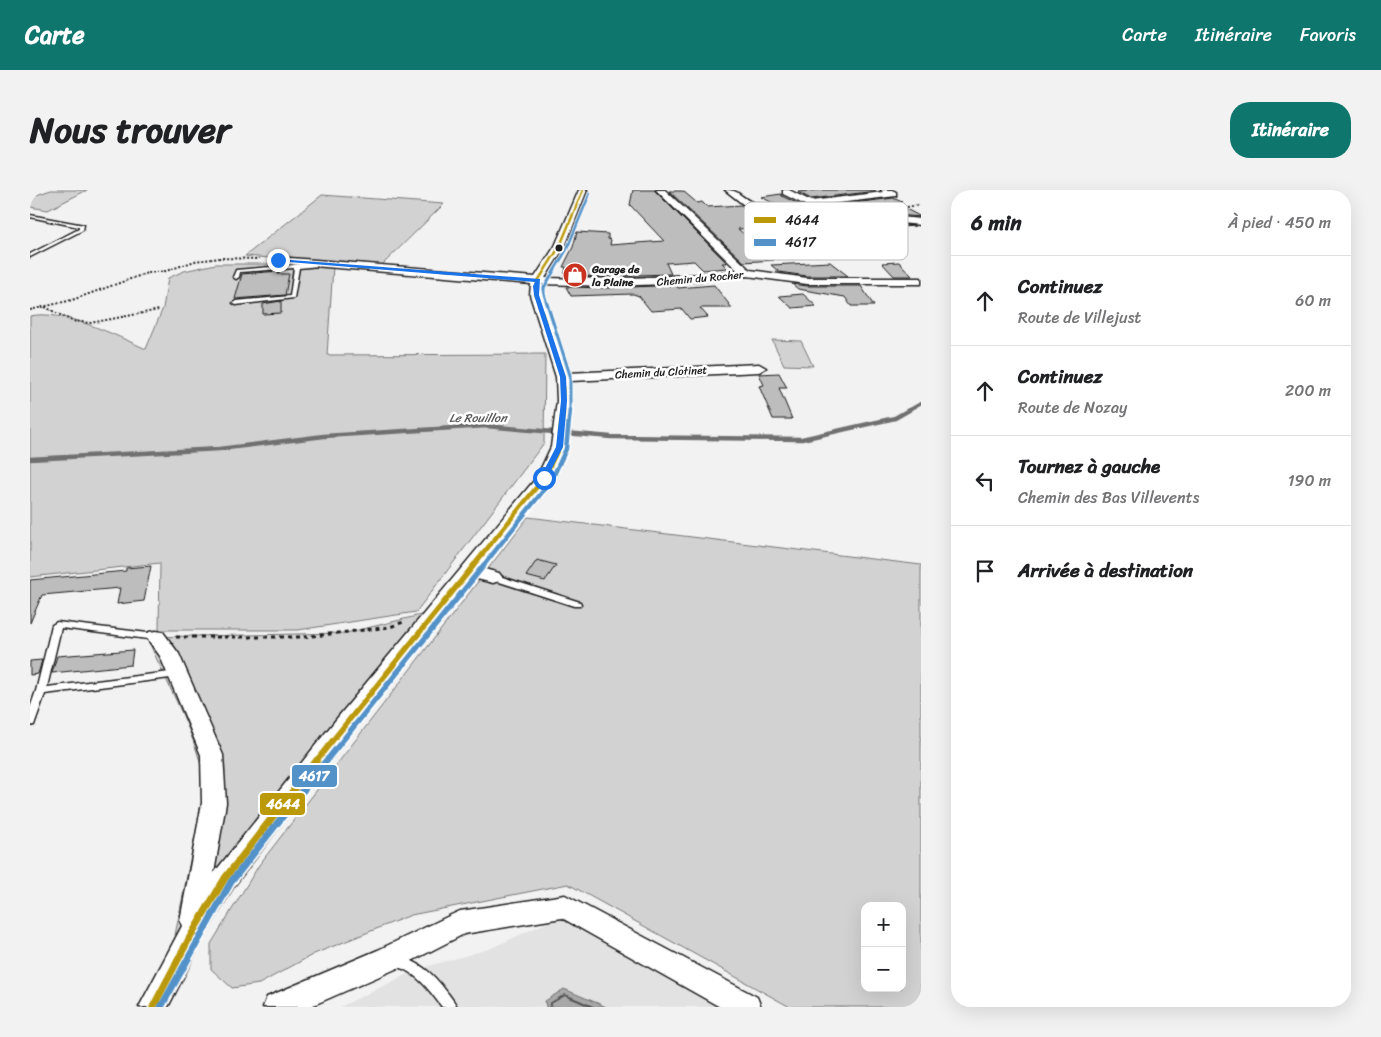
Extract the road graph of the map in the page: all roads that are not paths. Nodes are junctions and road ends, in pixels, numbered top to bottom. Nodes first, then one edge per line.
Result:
1 (583, 190) edge
2 (660, 190) edge
3 (729, 190) edge
4 (885, 190) edge
5 (786, 192) dead end
6 (746, 202) edge
7 (800, 202) edge
8 (840, 202) edge
9 (30, 216) edge
10 (908, 220) edge
11 (921, 222) edge
12 (30, 256) edge
13 (278, 260) road end
14 (326, 264) junction
15 (297, 266) junction
16 (747, 274) junction
17 (236, 277) dead end
18 (538, 280) junction
19 (921, 281) edge
20 (236, 303) dead end
21 (758, 368) dead end
22 (563, 377) junction
23 (469, 571) junction
24 (493, 577) joint
25 (577, 604) dead end
26 (156, 638) joint
27 (178, 674) junction
28 (41, 691) junction
29 (30, 722) edge
30 (190, 936) junction
31 (388, 959) junction
32 (154, 1007) edge
33 (277, 1007) edge
34 (450, 1007) edge
35 (747, 1007) edge

1 - 18 street
2 - 16 street
3 - 6 street
4 - 8 street
5 - 7 street
9 - 12 lane
10 - 11 street
13 - 14 street
14 - 15 lane
14 - 18 street
15 - 17 lane
15 - 20 lane
16 - 18 street, Chemin du Rocher
16 - 19 street, Chemin du Rocher
18 - 22 street
21 - 22 street, Chemin du Clotinet
22 - 23 street
23 - 24 street
23 - 30 street
24 - 25 lane
26 - 27 street
26 - 28 lane
27 - 28 lane
27 - 30 street
28 - 29 lane
30 - 32 street
31 - 33 street
31 - 34 lane
31 - 35 street

